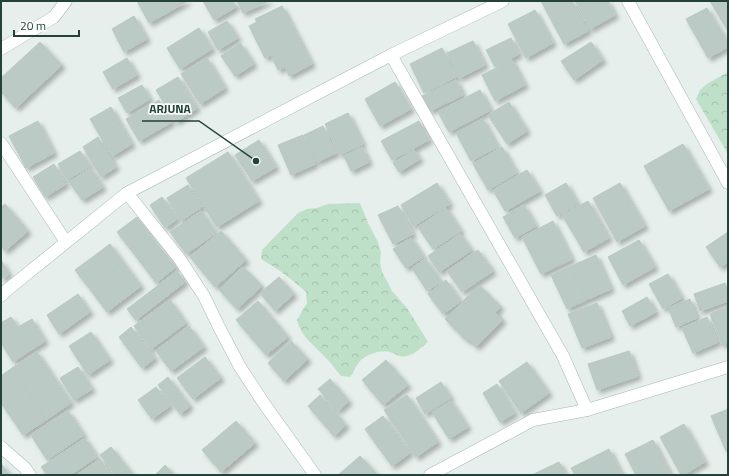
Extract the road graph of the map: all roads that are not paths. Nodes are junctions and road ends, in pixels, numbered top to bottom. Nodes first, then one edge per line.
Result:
1 (66, 1) edge
2 (503, 1) edge
3 (628, 1) edge
4 (1, 49) edge
5 (391, 55) junction
6 (1, 143) edge
7 (728, 183) edge
8 (127, 193) junction
9 (66, 242) junction
10 (1, 296) edge
11 (728, 367) edge
12 (588, 410) junction
13 (1, 447) edge
14 (30, 475) edge
15 (315, 475) edge
16 (430, 475) edge

1 - 4 street
2 - 5 street
3 - 7 street
5 - 8 street
5 - 12 street
6 - 9 street
8 - 9 street
8 - 15 street
9 - 10 street
11 - 12 street
12 - 16 street
13 - 14 street

